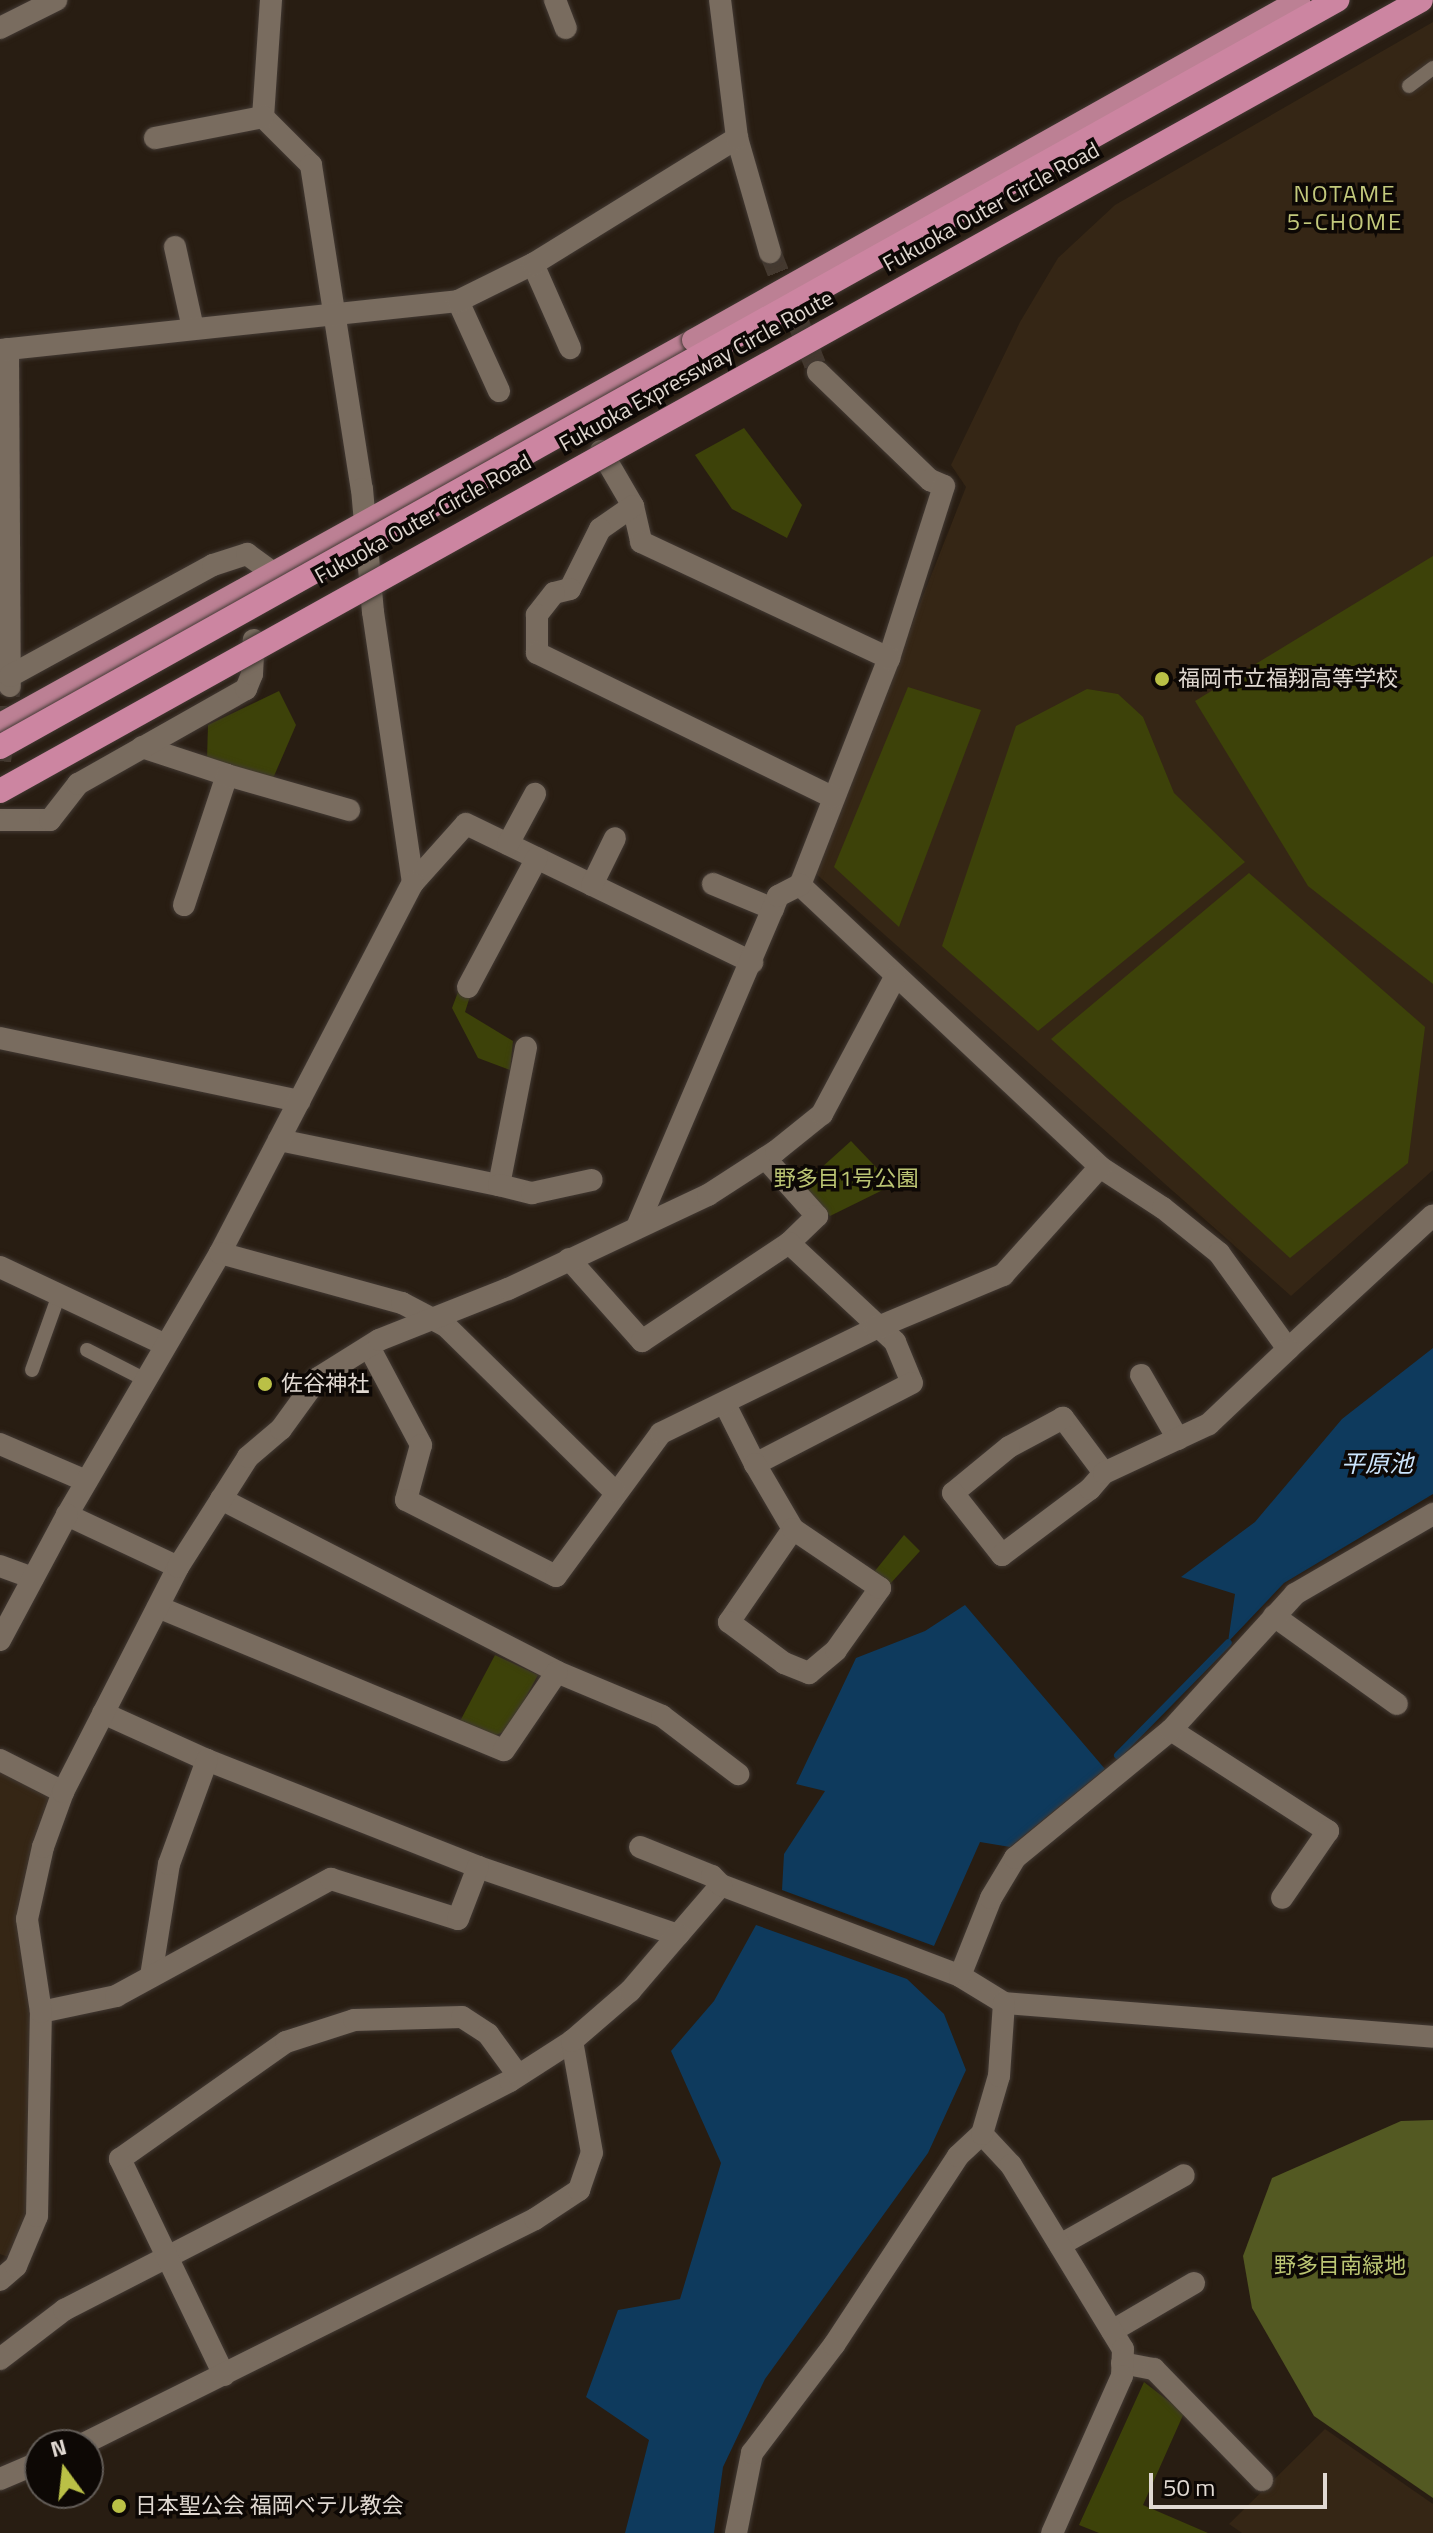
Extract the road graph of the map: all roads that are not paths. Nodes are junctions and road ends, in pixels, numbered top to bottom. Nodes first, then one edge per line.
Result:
1 (56, 0) edge
2 (271, 0) edge
3 (555, 0) edge
4 (720, 0) edge
5 (1299, 0) edge
6 (1337, 0) edge
7 (1419, 0) edge
8 (1433, 12) edge
9 (0, 28) edge
10 (566, 28) dead end
11 (1433, 68) edge
12 (1409, 86) dead end
13 (263, 117) junction
14 (155, 138) dead end
15 (737, 138) junction
16 (1027, 216) junction
17 (175, 247) dead end
18 (770, 252) tunnel mouth
19 (533, 264) junction
20 (458, 301) junction
21 (333, 313) junction
22 (193, 328) junction
23 (570, 348) dead end
24 (4, 349) edge
25 (818, 372) tunnel mouth
26 (499, 391) dead end
27 (601, 451) junction
28 (633, 506) junction
29 (364, 521) junction
30 (275, 574) junction
31 (372, 577) junction
32 (254, 640) junction
33 (889, 658) junction
34 (0, 724) edge
35 (0, 747) edge
36 (142, 747) junction
37 (227, 775) junction
38 (0, 780) edge
39 (0, 791) edge
40 (535, 794) dead end
41 (832, 797) junction
42 (349, 810) dead end
43 (0, 820) edge
44 (615, 838) dead end
45 (508, 844) junction
46 (537, 858) junction
47 (413, 883) junction
48 (713, 884) dead end
49 (592, 885) junction
50 (800, 885) junction
51 (184, 905) dead end
52 (773, 909) junction
53 (752, 962) junction
54 (895, 977) junction
55 (468, 987) dead end
56 (0, 1038) edge
57 (526, 1048) dead end
58 (299, 1101) junction
59 (279, 1140) junction
60 (765, 1158) junction
61 (1100, 1167) junction
62 (592, 1180) dead end
63 (499, 1185) junction
64 (1433, 1215) edge
65 (637, 1227) junction
66 (789, 1243) junction
67 (220, 1253) junction
68 (569, 1259) junction
69 (0, 1267) edge
70 (60, 1292) junction
71 (429, 1321) junction
72 (876, 1328) junction
73 (166, 1345) junction
74 (369, 1347) junction
75 (1288, 1349) junction
76 (87, 1350) dead end
77 (32, 1370) dead end
78 (1141, 1375) dead end
79 (146, 1380) junction
80 (725, 1404) junction
81 (1178, 1439) junction
82 (0, 1444) edge
83 (755, 1464) junction
84 (1104, 1473) junction
85 (86, 1481) junction
86 (614, 1491) junction
87 (221, 1499) junction
88 (1433, 1514) edge
89 (67, 1515) junction
90 (793, 1529) junction
91 (0, 1566) edge
92 (178, 1567) junction
93 (33, 1578) junction
94 (158, 1607) junction
95 (1274, 1616) junction
96 (0, 1640) edge
97 (557, 1672) junction
98 (1397, 1704) dead end
99 (103, 1713) junction
100 (1171, 1730) junction
101 (0, 1760) edge
102 (207, 1760) junction
103 (738, 1774) dead end
104 (63, 1792) junction
105 (640, 1847) dead end
106 (478, 1867) junction
107 (721, 1885) junction
108 (1282, 1898) dead end
109 (678, 1935) junction
110 (151, 1976) junction
111 (960, 1976) junction
112 (1004, 2003) junction
113 (41, 2012) junction
114 (1433, 2037) edge
115 (572, 2041) junction
116 (518, 2075) junction
117 (982, 2134) junction
118 (1184, 2175) dead end
119 (1060, 2245) junction
120 (166, 2254) junction
121 (0, 2280) edge
122 (1194, 2283) dead end
123 (1112, 2331) junction
124 (0, 2359) edge
125 (1122, 2363) junction
126 (224, 2375) junction
127 (104, 2434) edge
128 (24, 2469) edge
129 (0, 2479) edge
130 (1262, 2480) dead end
131 (736, 2533) edge
132 (1052, 2533) edge

1 - 9 street
2 - 13 street
3 - 10 street
4 - 15 street
5 - 29 highway, Fukuoka Outer Circle Road, bridge
6 - 35 highway, Fukuoka Expressway Circle Route, bridge
7 - 16 highway, Fukuoka Expressway Circle Route, bridge
7 - 27 highway, Fukuoka Outer Circle Road, bridge
8 - 16 highway, bridge
11 - 12 lane
13 - 14 street
13 - 21 street
15 - 18 street
15 - 19 street
16 - 39 highway, Fukuoka Expressway Circle Route, bridge
17 - 22 street
19 - 20 street
19 - 23 street
20 - 21 street
20 - 26 street
21 - 22 street
21 - 29 street
22 - 24 street
24 - 30 street
25 - 33 street
27 - 28 street
27 - 31 highway, Fukuoka Outer Circle Road
28 - 33 street
28 - 41 street
29 - 30 highway, Fukuoka Outer Circle Road
29 - 31 street
30 - 34 highway, Fukuoka Outer Circle Road
31 - 32 highway, Fukuoka Outer Circle Road
31 - 47 street
32 - 36 street
32 - 38 highway, Fukuoka Outer Circle Road
33 - 41 street
36 - 37 street
36 - 43 street
37 - 42 street
37 - 51 street
40 - 45 street
41 - 50 street
44 - 49 street
45 - 46 street
45 - 47 street
46 - 49 street
46 - 55 street
47 - 58 street
48 - 52 street
49 - 53 street
50 - 52 street
50 - 54 street
52 - 53 street
53 - 65 street
54 - 60 street
54 - 61 street
56 - 58 street
57 - 63 street
58 - 59 street
59 - 63 street
59 - 67 street
60 - 65 street
60 - 66 street
61 - 72 street
61 - 75 street
62 - 63 street
64 - 75 street
65 - 68 street
66 - 68 street
66 - 72 street
67 - 71 street
67 - 73 street
68 - 71 street
69 - 70 street
70 - 73 street
70 - 77 lane
71 - 74 street
71 - 86 street
72 - 80 street
72 - 83 street
73 - 79 street
74 - 86 street
74 - 87 street
75 - 81 street
76 - 79 lane
78 - 81 street
79 - 85 street
80 - 83 street
80 - 86 street
81 - 84 street
82 - 85 street
83 - 90 street
84 - 84 street
85 - 89 street
87 - 92 street
87 - 97 street
88 - 95 street
89 - 92 street
89 - 93 street
90 - 90 street
91 - 93 street
92 - 94 street
93 - 96 street
94 - 97 street
94 - 99 street
95 - 98 street
95 - 100 street
97 - 103 street
99 - 102 street
99 - 104 street
100 - 108 street
100 - 111 street
101 - 104 street
102 - 106 street
102 - 110 street
104 - 113 street
105 - 107 street
106 - 109 street
106 - 110 street
107 - 109 street
107 - 111 street
109 - 115 street
110 - 113 street
111 - 112 street
112 - 114 street
112 - 117 street
113 - 121 street
115 - 116 street
115 - 126 street
116 - 120 street
116 - 120 street
117 - 119 street
117 - 131 street
118 - 119 street
119 - 123 street
120 - 124 street
120 - 126 street
122 - 123 street
123 - 125 street
125 - 130 street
125 - 132 street
126 - 127 street
128 - 129 street

